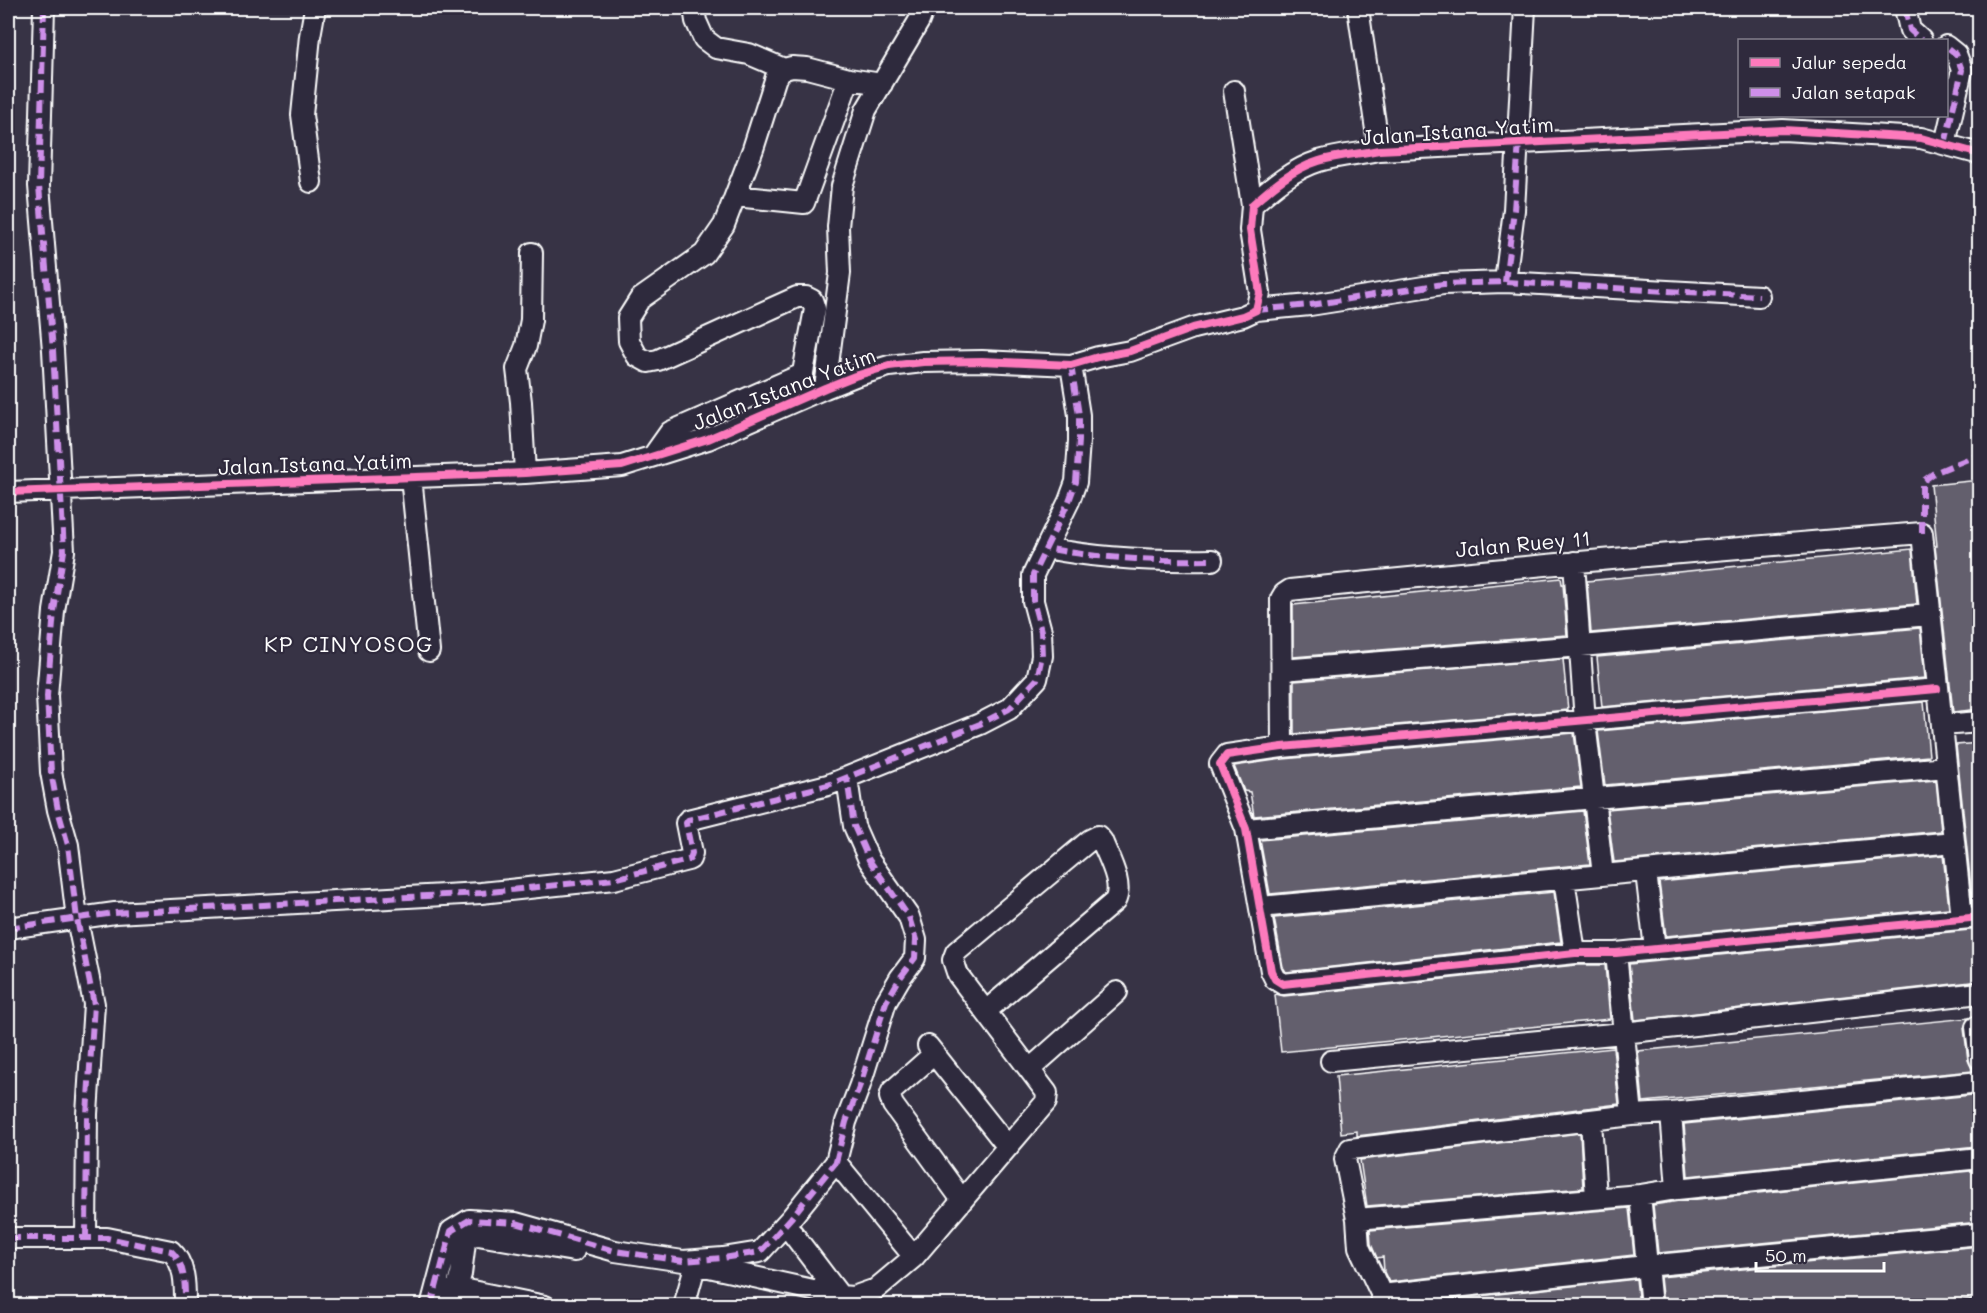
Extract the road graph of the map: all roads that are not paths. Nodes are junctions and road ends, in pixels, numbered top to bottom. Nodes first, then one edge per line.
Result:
1 (44, 8) edge
2 (315, 8) edge
3 (694, 8) edge
4 (924, 8) edge
5 (1358, 8) edge
6 (1525, 8) edge
7 (1905, 8) edge
8 (1920, 39) edge
9 (1948, 47) edge
10 (784, 69) junction
11 (849, 79) junction
12 (882, 84) junction
13 (1234, 91) dead end
14 (1519, 142) junction
15 (1945, 144) junction
16 (1379, 150) junction
17 (1980, 154) edge
18 (311, 182) dead end
19 (735, 196) junction
20 (1252, 205) junction
21 (532, 253) dead end
22 (1505, 282) junction
23 (1759, 296) dead end
24 (1256, 310) junction
25 (1071, 365) junction
26 (803, 374) junction
27 (825, 388) junction
28 (798, 399) junction
29 (653, 456) junction
30 (525, 473) junction
31 (411, 477) junction
32 (62, 491) junction
33 (8, 492) edge
34 (1046, 548) junction
35 (1212, 560) dead end
36 (1574, 562) junction
37 (1929, 615) junction
38 (1581, 646) junction
39 (429, 651) dead end
40 (1282, 670) junction
41 (1937, 689) junction
42 (1585, 722) junction
43 (1980, 722) edge
44 (1942, 725) junction
45 (1282, 747) junction
46 (1946, 766) junction
47 (847, 778) junction
48 (1593, 798) junction
49 (1246, 829) junction
50 (1954, 842) junction
51 (1647, 872) junction
52 (1603, 875) junction
53 (1564, 879) junction
54 (1260, 907) junction
55 (1971, 917) edge
56 (77, 919) junction
57 (8, 928) edge
58 (1655, 949) junction
59 (1575, 953) junction
60 (1616, 953) junction
61 (1117, 992) dead end
62 (1980, 993) edge
63 (987, 1011) junction
64 (1976, 1027) dead end
65 (1623, 1033) junction
66 (1980, 1059) edge
67 (1331, 1061) dead end
68 (1030, 1069) junction
69 (1980, 1082) edge
70 (1671, 1113) junction
71 (1632, 1115) junction
72 (1591, 1121) junction
73 (1008, 1147) junction
74 (1980, 1158) edge
75 (838, 1164) junction
76 (1677, 1189) junction
77 (1640, 1195) junction
78 (1596, 1198) junction
79 (962, 1200) junction
80 (1357, 1219) junction
81 (793, 1234) dead end
82 (1980, 1234) edge
83 (86, 1237) junction
84 (8, 1238) edge
85 (914, 1257) junction
86 (1646, 1266) junction
87 (694, 1270) junction
88 (457, 1288) junction
89 (840, 1296) junction
90 (1384, 1300) edge
91 (185, 1305) edge
92 (431, 1305) edge
93 (440, 1305) edge
94 (545, 1305) edge
95 (684, 1305) edge
96 (1651, 1305) edge

1 - 32 street
2 - 18 street
3 - 10 street
4 - 12 street
5 - 16 street
6 - 14 street
7 - 8 street
9 - 15 street
10 - 11 street
10 - 19 street
11 - 12 street
11 - 19 street
12 - 27 street
13 - 20 street
14 - 15 street, Jalan Istana Yatim
14 - 16 street, Jalan Istana Yatim
14 - 22 street
15 - 17 street, Jalan Istana Yatim
16 - 20 street, Jalan Istana Yatim
19 - 26 street
20 - 24 street
21 - 30 street
22 - 23 street, Jalan Istana Yatim
22 - 24 street, Jalan Istana Yatim
24 - 25 street, Jalan Istana Yatim
25 - 27 street, Jalan Istana Yatim
25 - 34 street
26 - 28 street
26 - 29 street
27 - 28 street, Jalan Istana Yatim
28 - 29 street, Jalan Istana Yatim
29 - 30 street, Jalan Istana Yatim
30 - 31 street, Jalan Istana Yatim
31 - 32 street, Jalan Istana Yatim
31 - 39 street
32 - 33 street, Jalan Istana Yatim
32 - 56 street
34 - 35 street
34 - 47 street
36 - 37 street, Jalan Ruey 11
36 - 38 street
36 - 40 street, Jalan Ruey 11
37 - 38 street
37 - 41 street
38 - 40 street
38 - 42 street
40 - 45 street, Jalan Ruey 11
41 - 42 street
41 - 44 street
42 - 45 street
42 - 48 street
43 - 44 street
44 - 46 street
45 - 49 street
46 - 48 street
46 - 50 street
47 - 56 street
47 - 75 street
48 - 49 street
48 - 52 street
49 - 54 street
50 - 51 street
50 - 55 street
51 - 52 street
51 - 58 street
52 - 53 street
53 - 54 street
53 - 59 street
54 - 59 street
55 - 58 street
56 - 57 street
56 - 83 street
58 - 60 street
59 - 60 street
60 - 65 street
61 - 68 street
62 - 65 street
63 - 63 street
63 - 68 street
64 - 66 street
65 - 67 street
65 - 71 street
68 - 73 street
69 - 70 street
70 - 71 street
70 - 76 street
71 - 72 street
72 - 78 street
72 - 80 street
73 - 79 street
73 - 79 street
74 - 76 street
75 - 85 street
75 - 92 street
76 - 77 street
77 - 78 street
77 - 86 street
78 - 80 street
79 - 85 street
80 - 90 street
81 - 89 street
82 - 86 street
83 - 84 street
83 - 91 street
85 - 89 street
86 - 90 street
86 - 96 street
87 - 88 street
87 - 89 street
87 - 95 street
88 - 93 street
88 - 94 street

